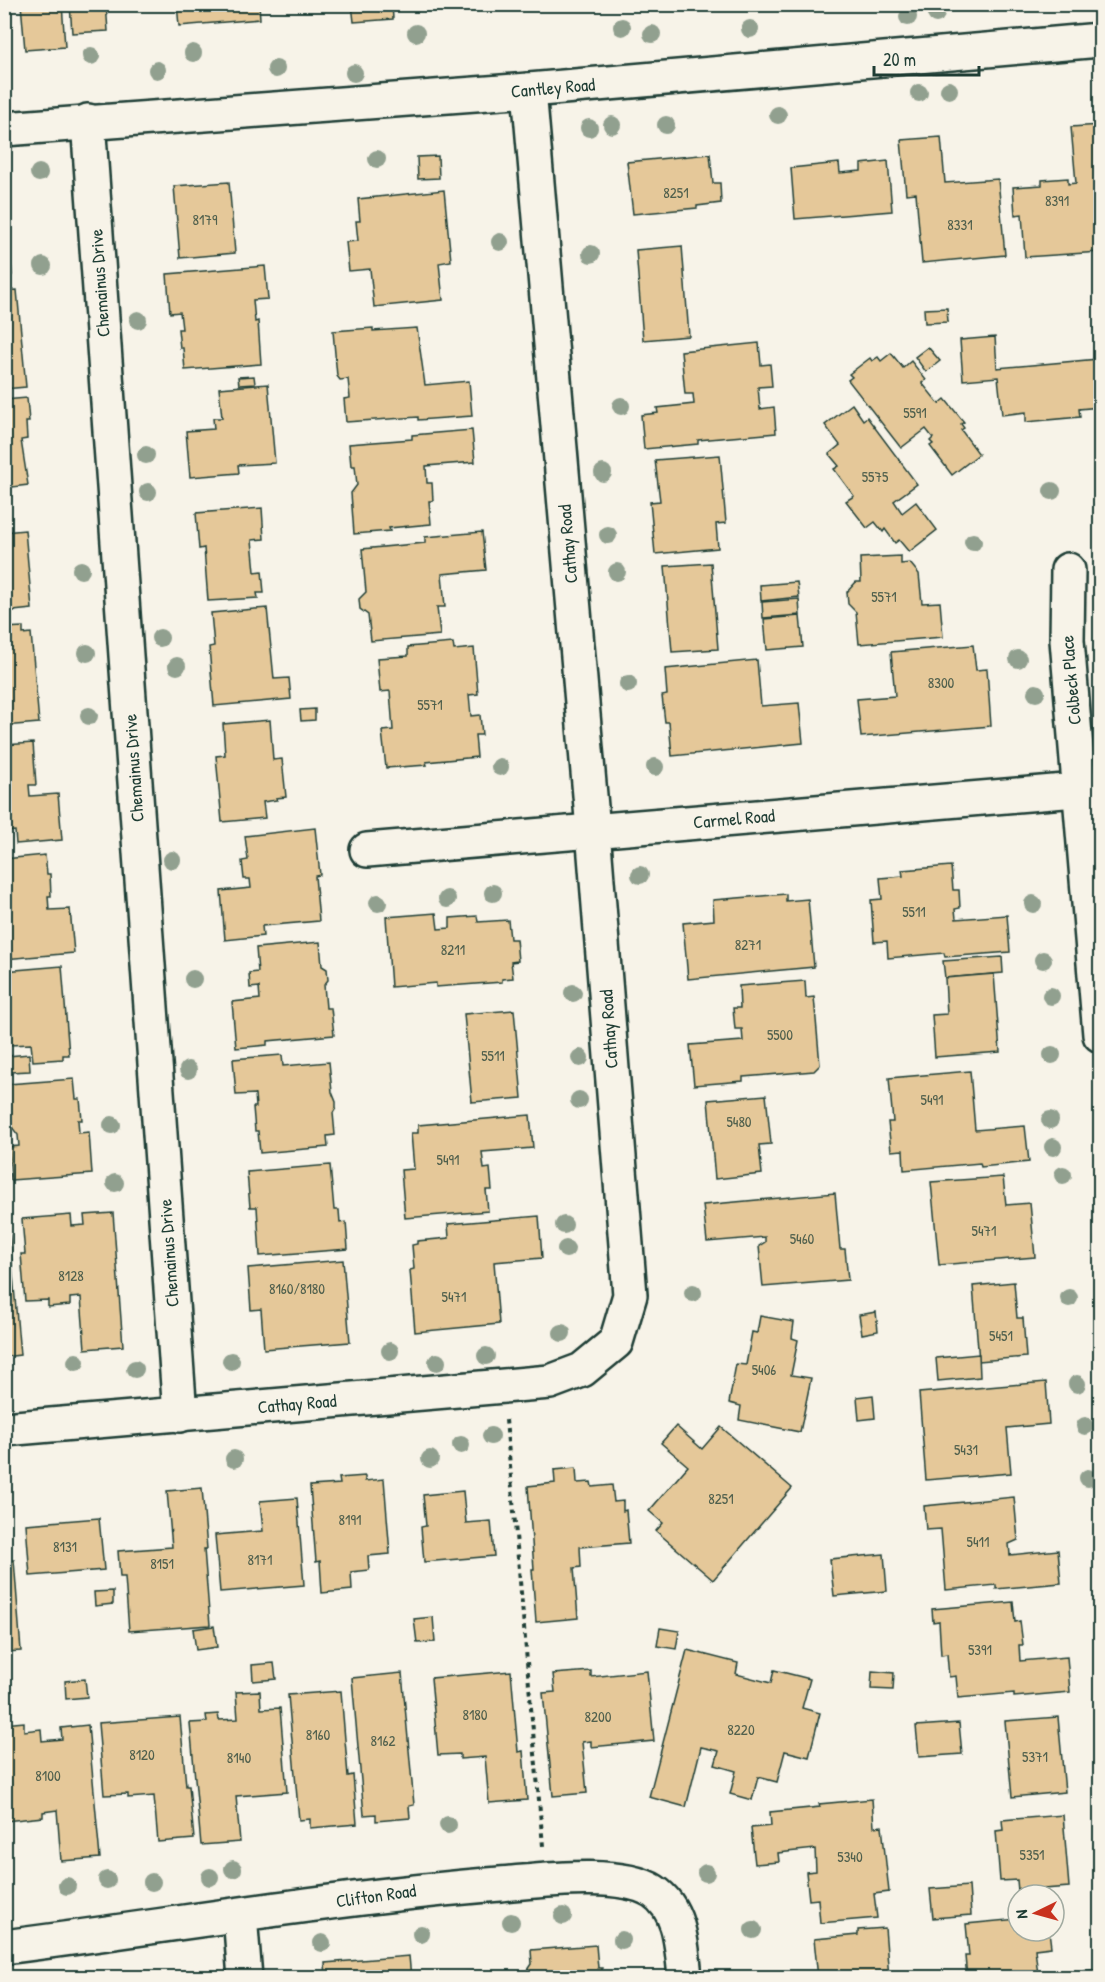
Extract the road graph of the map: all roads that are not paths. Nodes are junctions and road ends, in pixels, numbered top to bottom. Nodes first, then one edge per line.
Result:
1 (1101, 40) edge
2 (529, 90) junction
3 (88, 121) junction
4 (4, 129) edge
5 (1068, 570) dead end
6 (1090, 789) edge
7 (593, 830) junction
8 (367, 850) dead end
9 (1101, 1035) edge
10 (180, 1414) junction
11 (4, 1429) edge
12 (240, 1915) junction
13 (4, 1947) edge
14 (245, 1977) edge
15 (685, 1977) edge

1 - 2 street, Cantley Road
2 - 3 street, Cantley Road
2 - 7 street, Cathay Road
3 - 4 street, Cantley Road
3 - 10 street, Chemainus Drive
5 - 6 street, Colbeck Place
6 - 7 street, Carmel Road
6 - 9 street, Colbeck Place
7 - 8 street, Carmel Road
7 - 10 street, Cathay Road
10 - 11 street, Cathay Road
12 - 13 street, Clifton Road
12 - 14 street
12 - 15 street, Clifton Road

